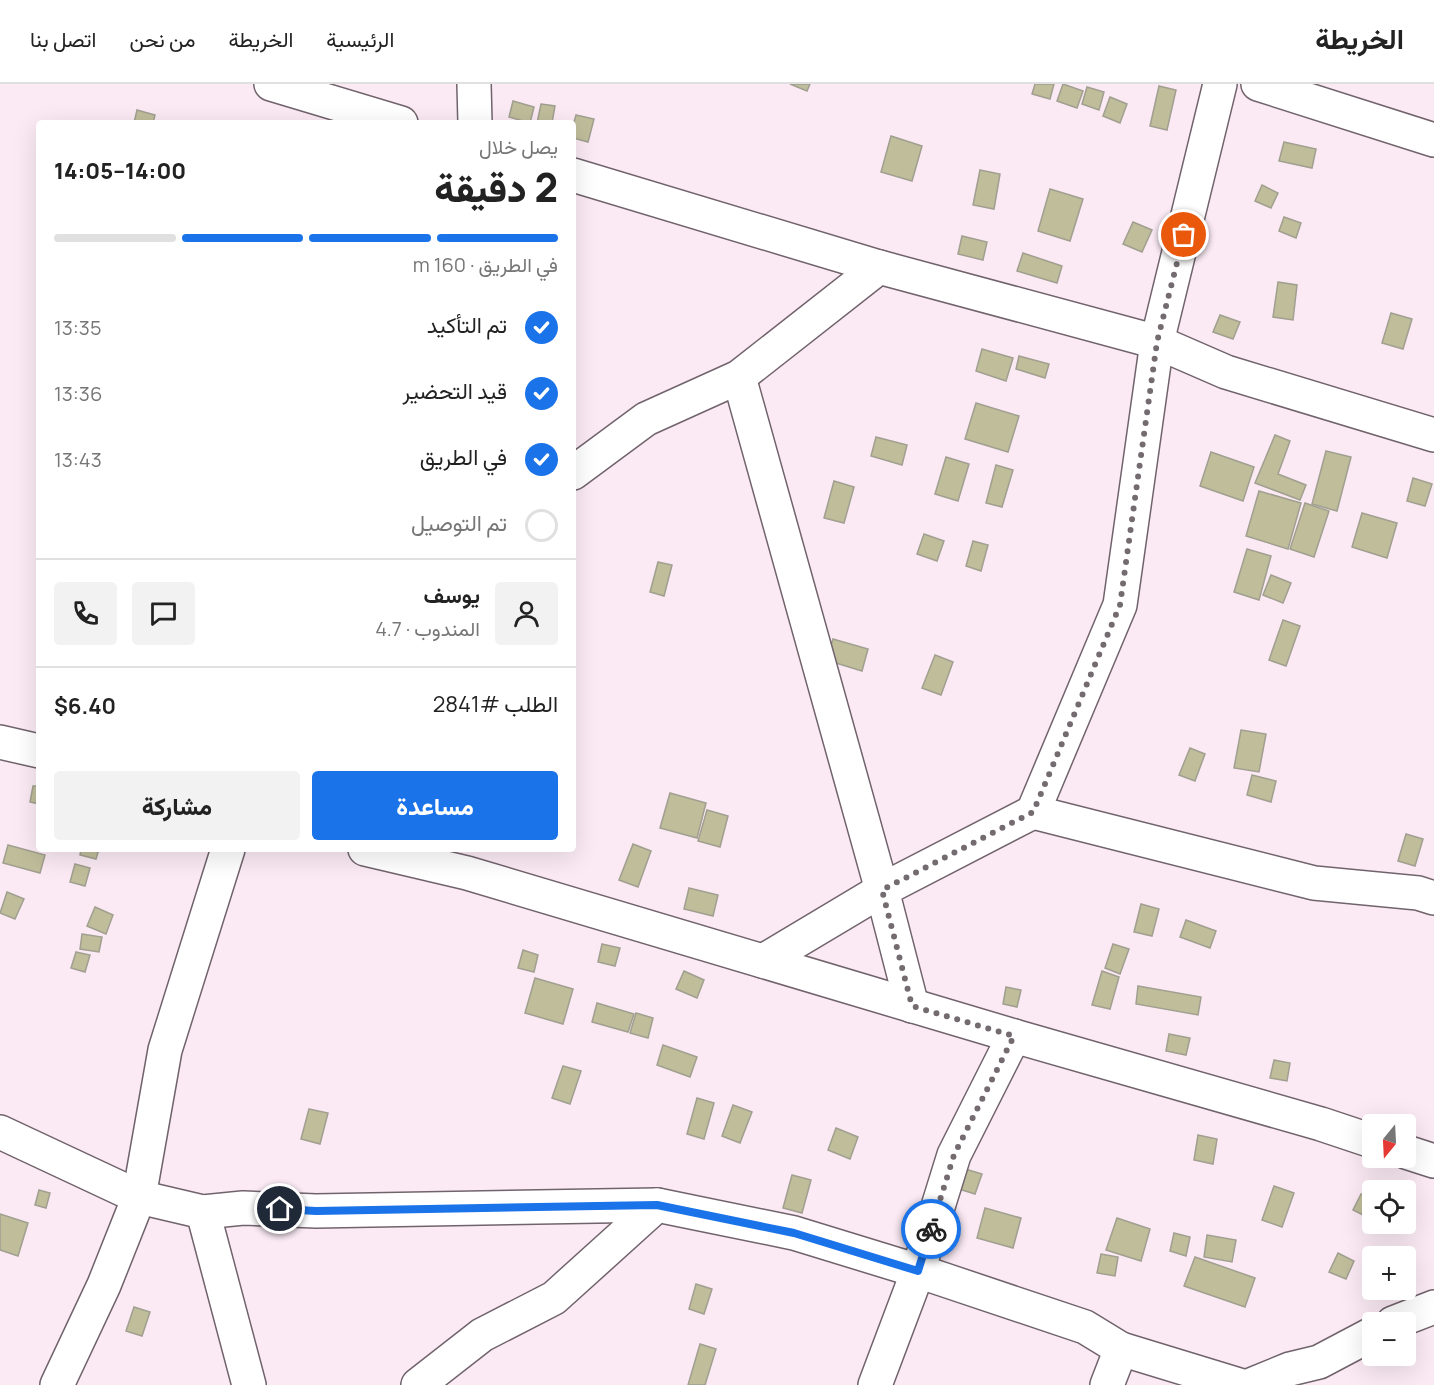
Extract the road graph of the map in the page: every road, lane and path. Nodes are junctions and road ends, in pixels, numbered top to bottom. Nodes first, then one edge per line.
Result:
1 (271, 84) edge
2 (474, 84) edge
3 (1220, 84) edge
4 (1258, 84) edge
5 (391, 120) edge
6 (475, 120) edge
7 (1434, 140) edge
8 (576, 176) edge
9 (879, 267) junction
10 (1157, 342) junction
11 (739, 377) junction
12 (1434, 435) edge
13 (576, 470) edge
14 (0, 742) edge
15 (36, 751) edge
16 (1033, 812) junction
17 (227, 852) edge
18 (378, 852) edge
19 (882, 890) junction
20 (1434, 898) edge
21 (763, 961) junction
22 (912, 1006) junction
23 (1014, 1036) junction
24 (0, 1132) edge
25 (1362, 1138) edge
26 (1416, 1155) edge
27 (1434, 1161) edge
28 (139, 1197) junction
29 (657, 1205) junction
30 (203, 1212) junction
31 (918, 1271) junction
32 (1434, 1306) edge
33 (1416, 1313) edge
34 (1362, 1339) edge
35 (1121, 1349) junction
36 (57, 1385) edge
37 (249, 1385) edge
38 (418, 1385) edge
39 (875, 1385) edge
40 (1107, 1385) edge
41 (1239, 1385) edge
42 (1251, 1385) edge

1 - 5 street
2 - 6 street
3 - 10 street
4 - 7 street
8 - 9 street
9 - 10 street
9 - 11 street
10 - 12 street
10 - 16 street
11 - 13 street
11 - 19 street
14 - 15 street
16 - 19 street
16 - 20 street
17 - 28 street
18 - 21 street
19 - 21 street
19 - 22 street
21 - 22 street
22 - 23 street
23 - 25 street
23 - 31 street
24 - 28 street
26 - 27 street
28 - 30 street
28 - 36 street
29 - 30 street
29 - 31 street
29 - 38 street
30 - 37 street
31 - 35 street
31 - 39 street
32 - 33 street
34 - 42 street
35 - 40 street
35 - 41 street

